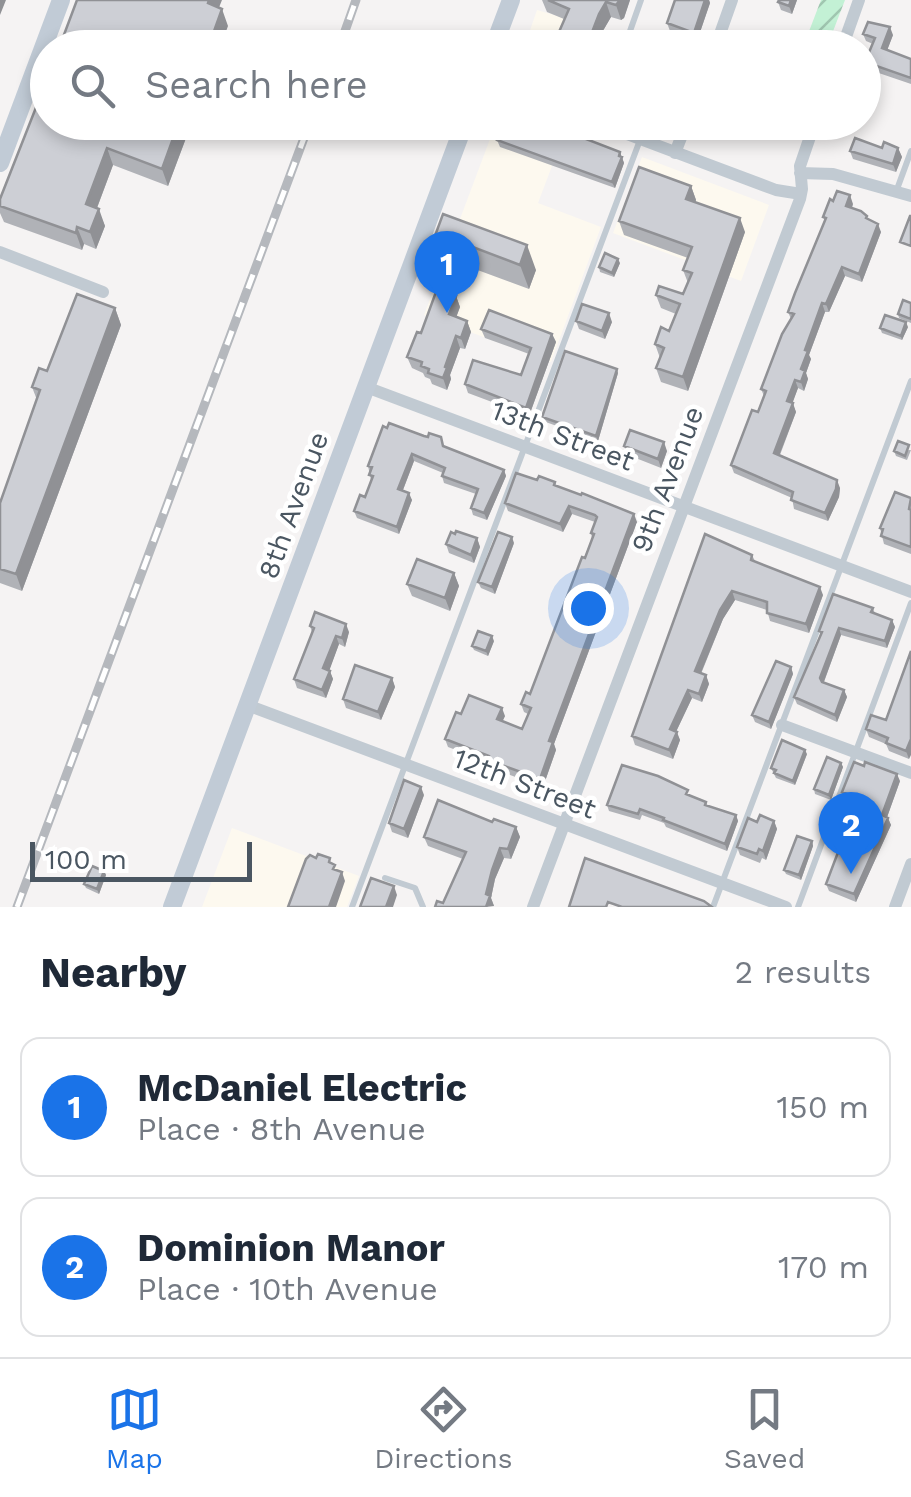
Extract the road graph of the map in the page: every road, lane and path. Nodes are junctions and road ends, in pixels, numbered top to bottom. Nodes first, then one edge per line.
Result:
1 (62, 0) edge
2 (511, 0) edge
3 (641, 0) edge
4 (732, 0) edge
5 (859, 0) edge
6 (51, 30) edge
7 (500, 30) edge
8 (630, 30) edge
9 (721, 30) edge
10 (848, 30) edge
11 (30, 84) edge
12 (458, 140) edge
13 (640, 140) edge
14 (642, 140) edge
15 (679, 140) edge
16 (808, 140) edge
17 (911, 151) edge
18 (674, 153) junction
19 (0, 163) edge
20 (800, 173) junction
21 (896, 192) junction
22 (802, 194) junction
23 (911, 196) edge
24 (0, 252) edge
25 (103, 292) dead end
26 (911, 381) edge
27 (366, 388) junction
28 (526, 448) junction
29 (683, 506) junction
30 (842, 566) junction
31 (911, 592) edge
32 (911, 603) edge
33 (247, 705) junction
34 (782, 725) junction
35 (855, 752) junction
36 (406, 765) junction
37 (911, 773) edge
38 (564, 824) junction
39 (911, 864) edge
40 (385, 878) edge
41 (722, 884) junction
42 (172, 907) edge
43 (352, 907) edge
44 (422, 907) edge
45 (533, 907) edge
46 (713, 907) edge
47 (786, 907) edge
48 (798, 907) edge
49 (895, 907) edge

1 - 6 main road
2 - 7 main road
3 - 8 lane
4 - 9 street
5 - 10 street
11 - 19 main road
12 - 27 main road, 8th Avenue
13 - 28 lane
14 - 18 street
15 - 18 street
16 - 20 street, 9th Avenue
17 - 21 lane
18 - 22 street
20 - 21 street
20 - 22 street, 9th Avenue
21 - 23 street
22 - 29 street, 9th Avenue
24 - 25 street
26 - 30 lane
27 - 28 street, 13th Street
27 - 33 main road, 8th Avenue
28 - 29 street, 13th Street
28 - 36 lane
29 - 30 street, 13th Street
29 - 38 street, 9th Avenue
30 - 31 street, 13th Street
30 - 34 lane
32 - 35 lane
33 - 36 street, 12th Street
33 - 42 main road, 8th Avenue
34 - 35 street
34 - 41 lane
35 - 37 street
35 - 48 lane
36 - 38 street, 12th Street
36 - 43 lane
38 - 41 street, 12th Street
38 - 45 street, 9th Avenue
39 - 49 street
40 - 44 lane
41 - 46 lane
41 - 47 street, 12th Street

